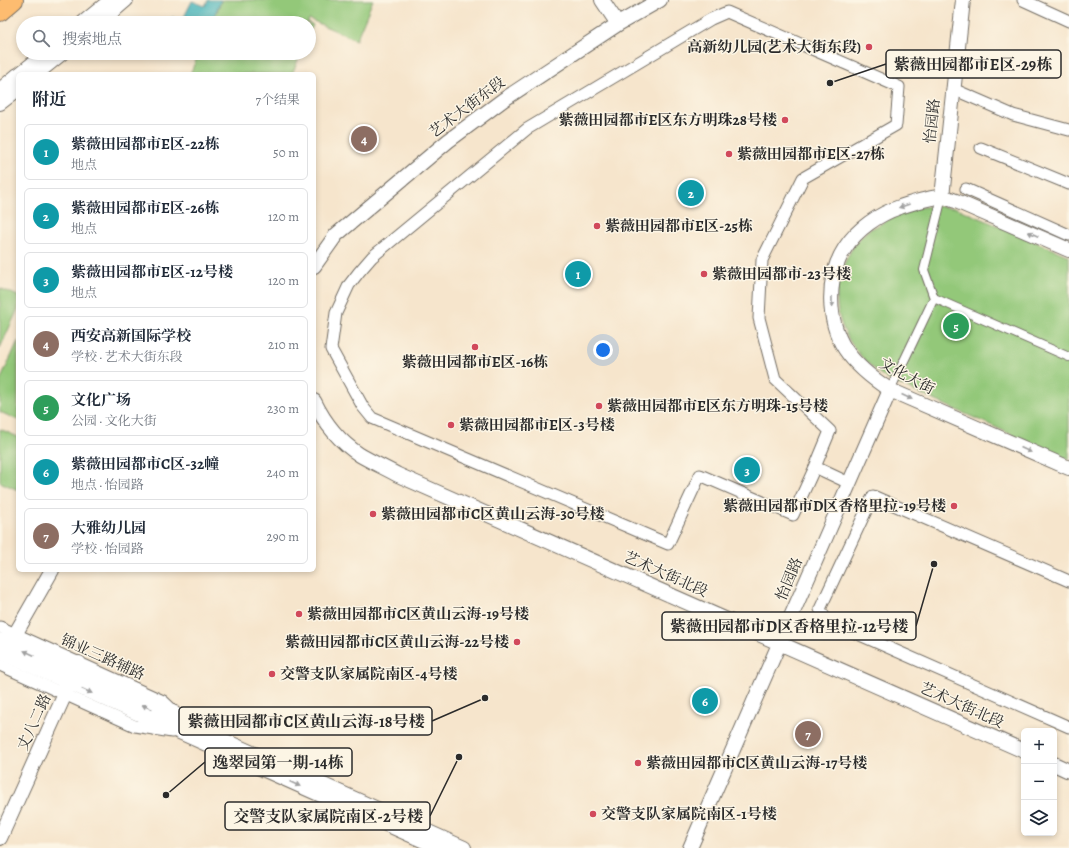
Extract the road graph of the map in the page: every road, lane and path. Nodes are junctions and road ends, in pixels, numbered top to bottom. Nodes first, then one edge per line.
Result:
1 (14, 0) edge
2 (111, 0) edge
3 (126, 0) edge
4 (602, 0) edge
5 (660, 0) edge
6 (963, 0) edge
7 (1022, 0) edge
8 (0, 12) edge
9 (92, 16) edge
10 (107, 16) edge
11 (1069, 21) edge
12 (618, 24) junction
13 (37, 60) edge
14 (53, 60) edge
15 (23, 72) edge
16 (38, 72) edge
17 (16, 77) edge
18 (953, 89) junction
19 (0, 90) edge
20 (16, 91) edge
21 (0, 103) edge
22 (1069, 130) edge
23 (981, 148) dead end
24 (1069, 184) edge
25 (966, 189) dead end
26 (942, 197) junction
27 (1069, 234) edge
28 (336, 235) junction
29 (316, 247) edge
30 (1069, 250) edge
31 (316, 263) edge
32 (934, 298) junction
33 (1069, 357) edge
34 (890, 390) junction
35 (316, 405) edge
36 (815, 467) junction
37 (1069, 468) edge
38 (849, 483) junction
39 (51, 572) edge
40 (1069, 581) edge
41 (0, 627) edge
42 (780, 642) junction
43 (5, 648) edge
44 (67, 677) junction
45 (1069, 727) edge
46 (186, 730) junction
47 (1021, 750) edge
48 (1057, 765) edge
49 (1069, 771) edge
50 (0, 816) edge
51 (0, 838) edge
52 (440, 848) edge
53 (464, 848) edge
54 (690, 848) edge

1 - 8 highway
2 - 9 street
3 - 10 street
4 - 12 street
5 - 12 street, 艺术大街东段
6 - 18 street, 怡园路
7 - 11 street
12 - 28 street, 艺术大街东段
13 - 15 street
14 - 16 street
17 - 19 street
18 - 22 street
18 - 26 street, 怡园路
20 - 21 street
23 - 24 street
25 - 27 street
30 -> 26 street, 文化大街
26 - 32 street
26 -> 34 street, 文化大街
28 - 29 street
28 - 31 street, 艺术大街东段
32 - 33 street
32 - 34 street
34 -> 37 street, 文化大街
34 - 38 street, 怡园路
35 - 42 street, 艺术大街北段
36 - 36 street
36 - 38 street
38 - 42 street, 怡园路
39 - 43 street
40 - 45 street
41 - 43 street
42 - 47 street, 艺术大街北段
42 - 54 street, 怡园路
43 - 44 street
43 - 44 street
44 - 46 street
44 - 46 street
44 - 50 street, 丈八二路
44 - 51 street, 丈八二路
46 -> 52 street
46 - 53 street
48 - 49 street

